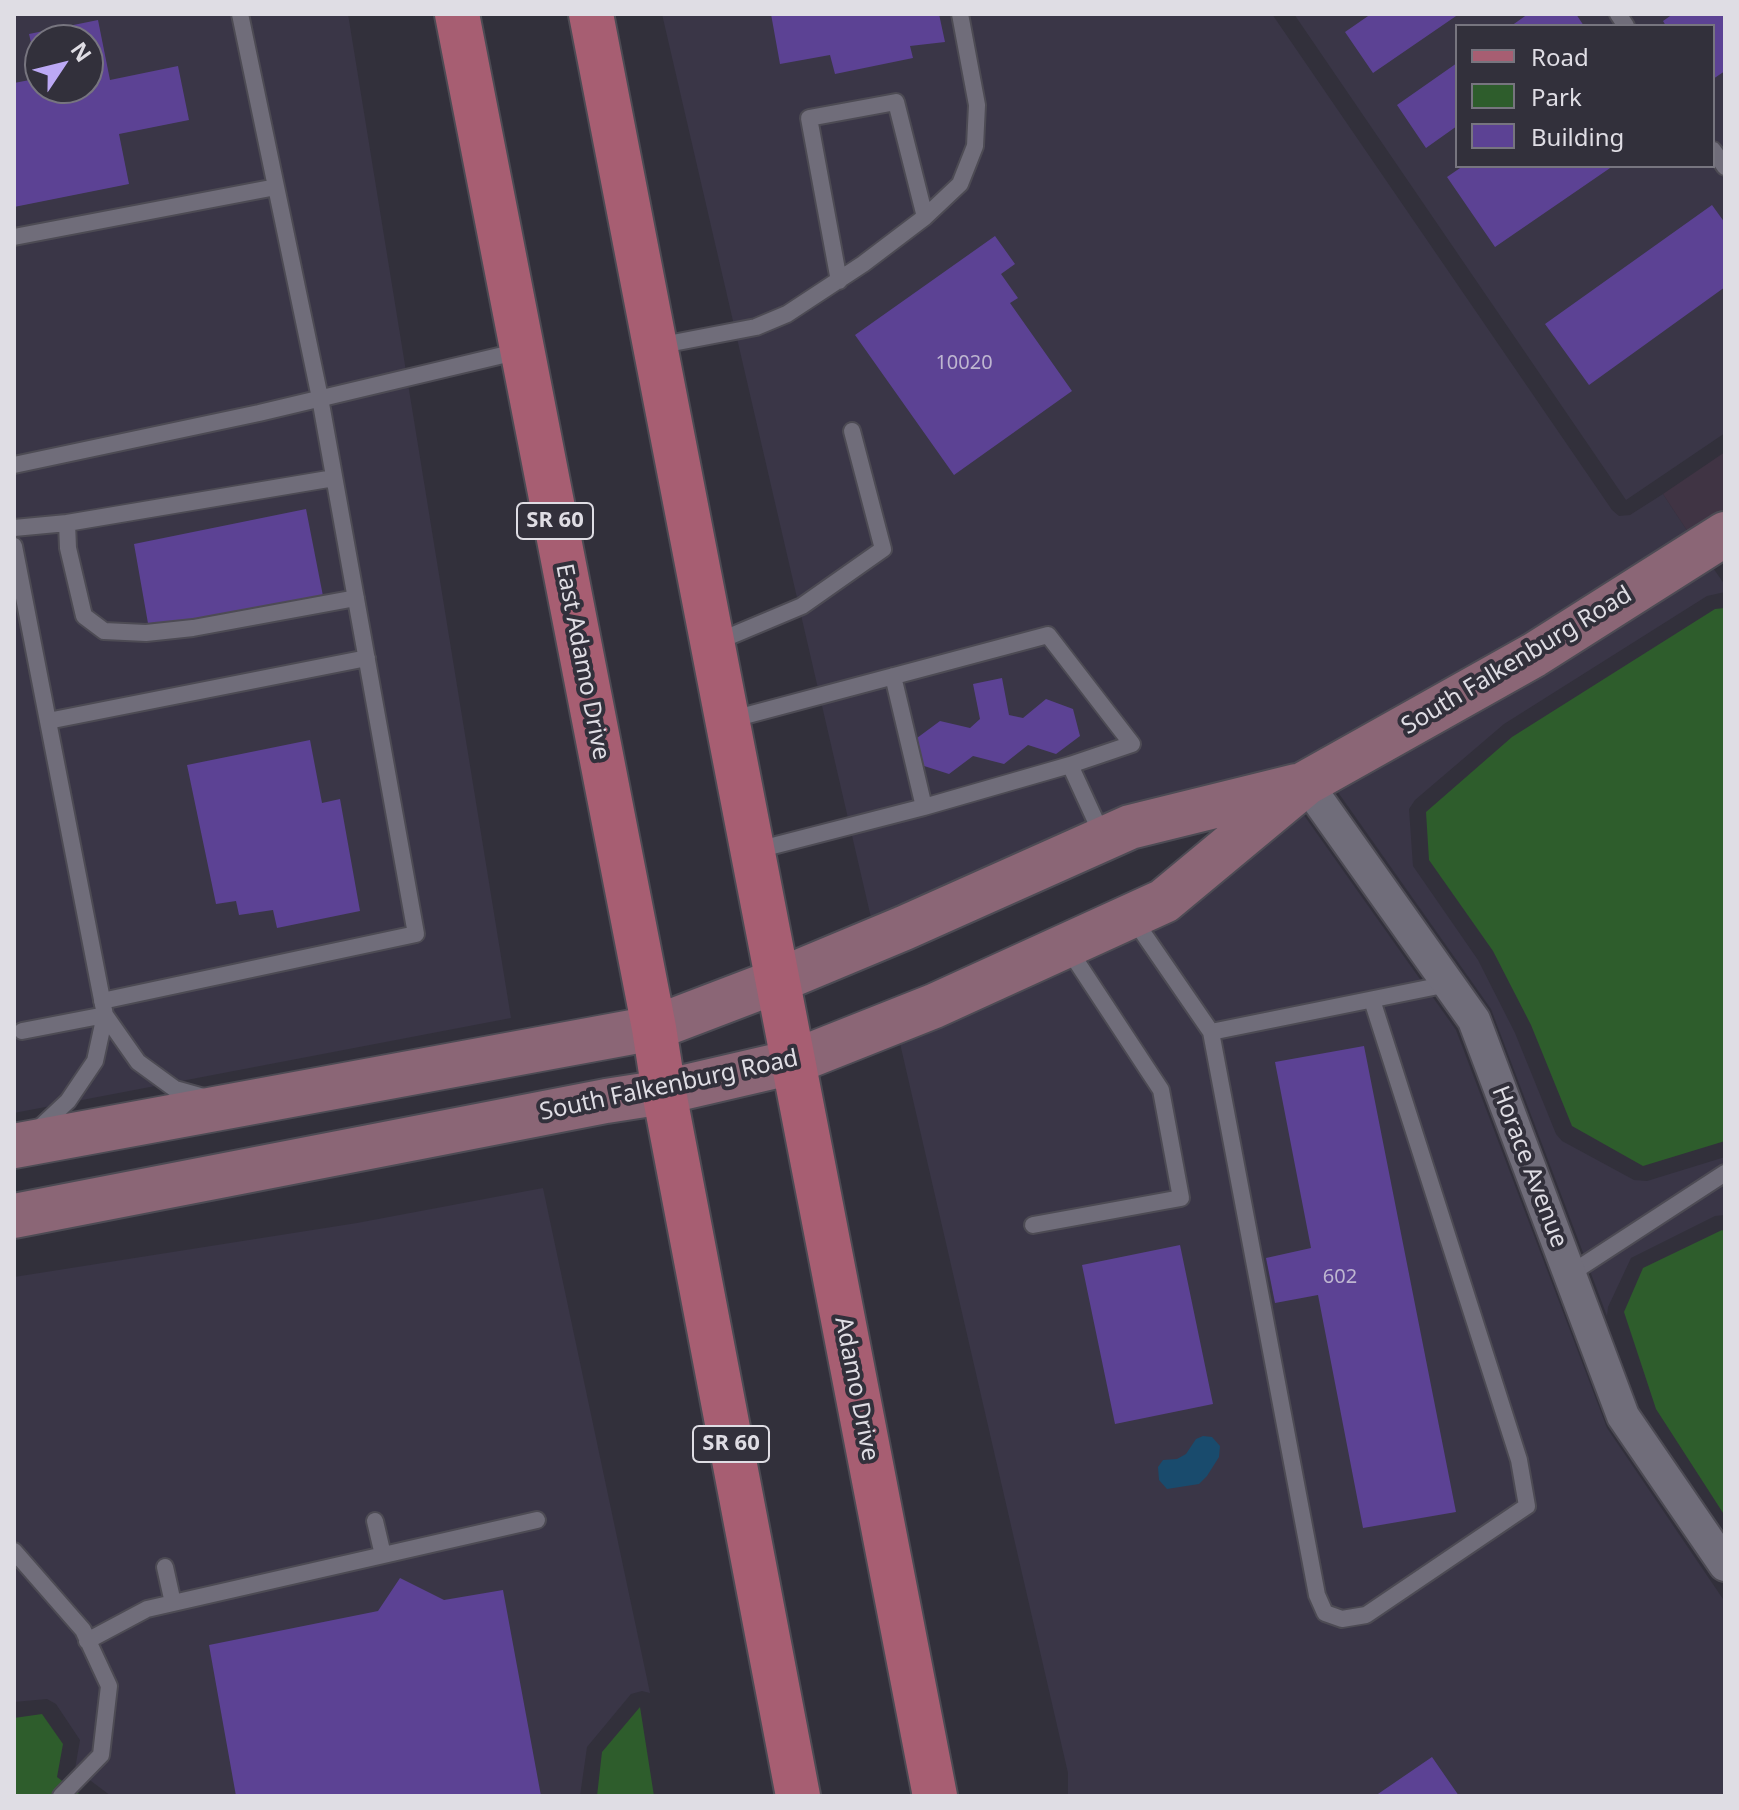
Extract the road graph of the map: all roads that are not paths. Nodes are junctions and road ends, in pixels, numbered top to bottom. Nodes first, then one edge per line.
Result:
1 (240, 14) edge
2 (457, 14) edge
3 (591, 14) edge
4 (960, 14) edge
5 (276, 187) junction
6 (925, 217) junction
7 (14, 237) edge
8 (839, 281) junction
9 (655, 346) junction
10 (522, 351) junction
11 (320, 398) junction
12 (852, 431) dead end
13 (14, 465) edge
14 (334, 478) junction
15 (67, 523) junction
16 (14, 528) edge
17 (1725, 534) edge
18 (14, 546) edge
19 (356, 598) junction
20 (712, 644) junction
21 (367, 658) junction
22 (893, 676) junction
23 (48, 721) junction
24 (727, 721) junction
25 (1070, 765) junction
26 (1306, 783) junction
27 (924, 807) junction
28 (1104, 839) junction
29 (752, 851) junction
30 (1132, 916) junction
31 (1066, 946) junction
32 (777, 981) junction
33 (1448, 984) junction
34 (1372, 1000) junction
35 (104, 1008) junction
36 (654, 1028) junction
37 (22, 1031) dead end
38 (1211, 1032) junction
39 (793, 1062) junction
40 (664, 1092) junction
41 (236, 1105) junction
42 (18, 1146) edge
43 (1725, 1173) edge
44 (14, 1216) edge
45 (1033, 1225) dead end
46 (1570, 1274) junction
47 (537, 1520) dead end
48 (375, 1521) dead end
49 (14, 1551) edge
50 (383, 1555) junction
51 (1725, 1565) edge
52 (165, 1567) dead end
53 (173, 1603) junction
54 (87, 1641) junction
55 (61, 1796) edge
56 (798, 1796) edge
57 (935, 1796) edge

1 - 5 lane
2 - 10 main road, East Adamo Drive / SR 60
3 - 9 main road
4 - 6 lane
5 - 7 lane
5 - 11 lane
6 - 8 lane
6 - 8 lane
8 - 9 lane
9 - 20 main road
10 - 11 lane
10 - 36 main road, East Adamo Drive / SR 60
11 - 13 lane
11 - 14 lane
12 - 20 lane
14 - 15 lane
14 - 19 lane
15 - 16 lane
15 - 19 lane
17 - 26 street, South Falkenburg Road
18 - 23 lane
19 - 21 lane
20 - 24 main road
21 - 23 lane
21 - 35 lane
22 - 24 lane
22 - 25 lane
22 - 27 lane
23 - 35 lane
24 - 29 main road
25 - 27 lane
25 - 28 lane
26 - 28 street, South Falkenburg Road
26 - 30 street, South Falkenburg Road
26 - 33 street, Horace Avenue
27 - 29 lane
28 - 32 street, South Falkenburg Road
29 - 32 main road
30 - 31 street, South Falkenburg Road
30 - 38 lane
31 - 39 street, South Falkenburg Road
31 - 45 lane
32 - 36 street, South Falkenburg Road
32 - 39 main road, Adamo Drive
33 - 34 lane
33 - 46 street, Horace Avenue
34 - 38 lane
34 - 38 lane
35 - 37 lane
35 - 41 lane
35 - 42 lane
36 - 40 main road, SR 60
36 - 41 street, South Falkenburg Road
39 - 40 street, South Falkenburg Road
39 - 57 main road, Adamo Drive
40 - 44 street, South Falkenburg Road
40 - 56 main road, SR 60
41 - 42 street, South Falkenburg Road
43 - 46 lane
46 - 51 street, Horace Avenue
47 - 50 lane
48 - 50 lane
49 - 54 lane
50 - 53 lane
52 - 53 lane
53 - 54 lane
54 - 55 lane

